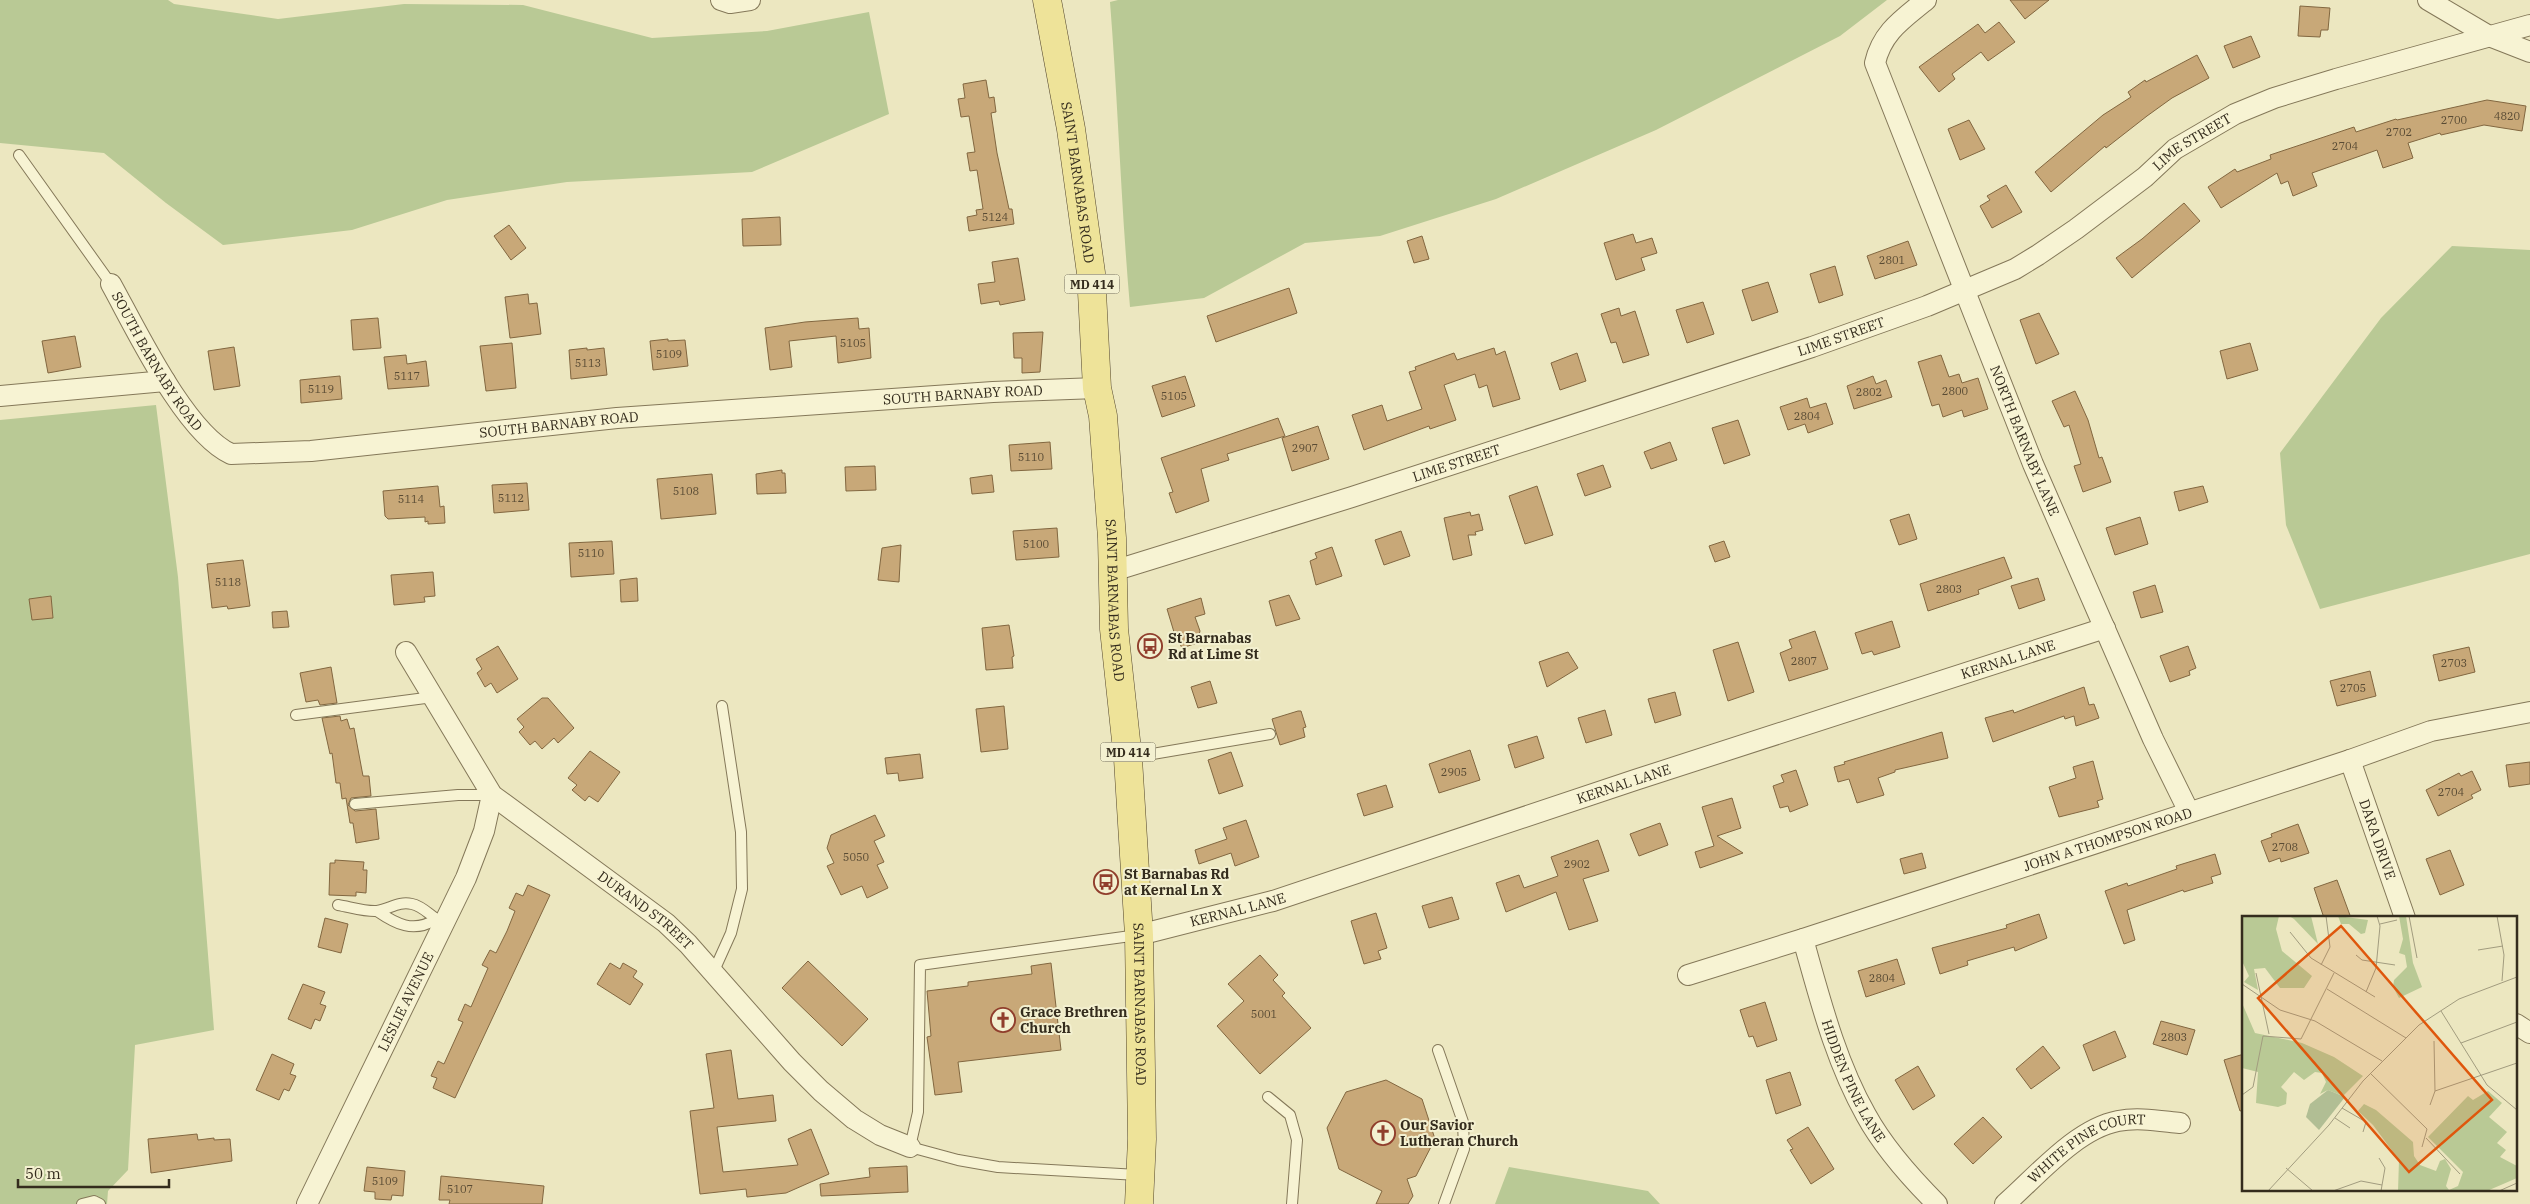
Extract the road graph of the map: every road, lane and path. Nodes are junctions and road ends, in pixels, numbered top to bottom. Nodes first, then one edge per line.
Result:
1 (721, 0) edge
2 (750, 0) edge
3 (1047, 0) edge
4 (1926, 0) edge
5 (2428, 0) edge
6 (2530, 25) edge
7 (2489, 36) junction
8 (2530, 52) edge
9 (19, 154) dead end
10 (111, 284) joint
11 (1962, 290) junction
12 (165, 381) junction
13 (1098, 388) junction
14 (0, 396) edge
15 (1112, 571) junction
16 (2105, 628) junction
17 (406, 652) dead end
18 (433, 697) junction
19 (722, 706) dead end
20 (2530, 712) edge
21 (296, 715) dead end
22 (1270, 734) dead end
23 (1128, 758) junction
24 (2350, 760) junction
25 (492, 795) junction
26 (355, 804) dead end
27 (2188, 812) junction
28 (338, 905) dead end
29 (377, 910) junction
30 (2404, 916) edge
31 (440, 922) junction
32 (1139, 935) junction
33 (1803, 939) junction
34 (713, 973) junction
35 (1688, 974) dead end
36 (2518, 1025) edge
37 (2530, 1034) edge
38 (1438, 1050) dead end
39 (1268, 1097) dead end
40 (2180, 1123) dead end
41 (910, 1147) junction
42 (1138, 1175) junction
43 (82, 1204) edge
44 (100, 1204) edge
45 (307, 1204) edge
46 (1139, 1204) edge
47 (1292, 1204) edge
48 (1444, 1204) edge
49 (1937, 1204) edge
50 (2005, 1204) edge

1 - 2 street
3 - 13 main road, SAINT BARNABAS ROAD / MD 414
4 - 11 street, NORTH BARNABY LANE
5 - 7 street
6 - 7 street, LIME STREET
7 - 8 street
7 - 11 street, LIME STREET
9 - 10 lane
10 - 12 street, SOUTH BARNABY ROAD
11 - 15 street, LIME STREET
11 - 16 street, NORTH BARNABY LANE
12 - 13 street, SOUTH BARNABY ROAD
12 - 14 street
13 - 15 main road, SAINT BARNABAS ROAD / MD 414
15 - 23 main road, SAINT BARNABAS ROAD / MD 414
16 - 27 street, NORTH BARNABY LANE
16 - 32 street, KERNAL LANE
17 - 18 street, DURAND STREET
18 - 21 lane
18 - 25 street, DURAND STREET
19 - 34 lane
20 - 24 street, JOHN A THOMPSON ROAD
22 - 23 lane
23 - 32 main road, SAINT BARNABAS ROAD / MD 414
24 - 27 street, JOHN A THOMPSON ROAD
24 - 30 street, DARA DRIVE
25 - 26 lane
25 - 31 street, LESLIE AVENUE
25 - 34 street, DURAND STREET
27 - 33 street, JOHN A THOMPSON ROAD
28 - 29 lane
29 - 31 lane
29 - 31 lane
31 - 45 street, LESLIE AVENUE
32 - 41 lane
32 - 42 main road, SAINT BARNABAS ROAD / MD 414
33 - 35 street, JOHN A THOMPSON ROAD
33 - 49 street, HIDDEN PINE LANE
34 - 41 street, DURAND STREET
36 - 37 street
38 - 48 lane
39 - 47 lane
40 - 50 street, WHITE PINE COURT
41 - 42 lane
42 - 46 main road, SAINT BARNABAS ROAD / MD 414
43 - 44 lane

